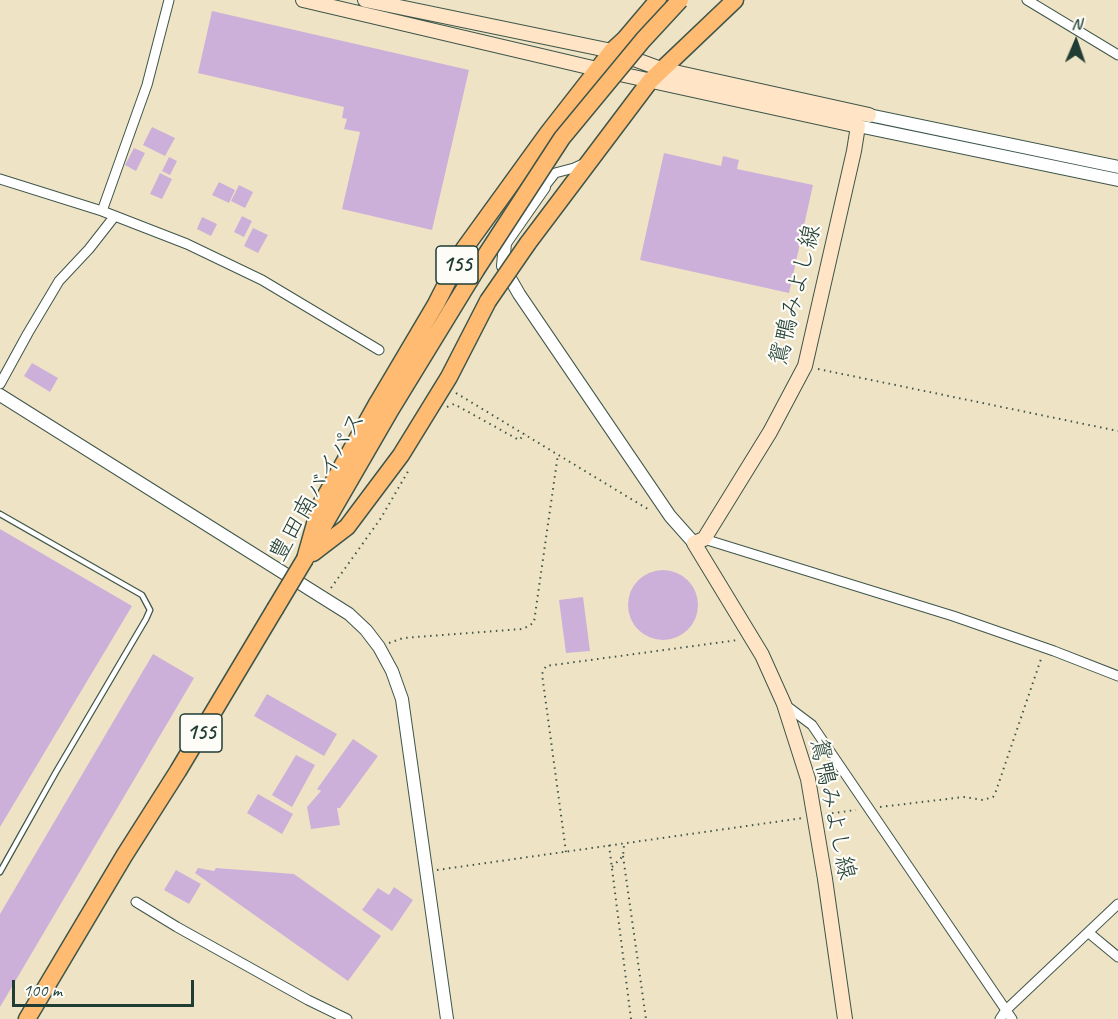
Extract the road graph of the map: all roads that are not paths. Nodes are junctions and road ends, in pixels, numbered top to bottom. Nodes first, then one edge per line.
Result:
1 (169, 0) edge
2 (303, 0) edge
3 (365, 0) edge
4 (658, 0) edge
5 (680, 0) edge
6 (735, 0) edge
7 (1027, 0) edge
8 (612, 51) junction
9 (1118, 55) edge
10 (597, 69) junction
11 (655, 75) junction
12 (869, 115) joint
13 (858, 126) junction
14 (548, 133) junction
15 (590, 161) junction
16 (1118, 167) edge
17 (0, 179) edge
18 (1118, 180) edge
19 (544, 187) junction
20 (102, 211) junction
21 (114, 217) junction
22 (380, 350) dead end
23 (0, 384) edge
24 (0, 395) edge
25 (0, 514) edge
26 (699, 541) junction
27 (305, 559) junction
28 (1118, 676) edge
29 (784, 704) junction
30 (0, 872) edge
31 (136, 902) dead end
32 (1118, 904) edge
33 (1089, 933) junction
34 (1118, 957) edge
35 (1006, 1010) junction
36 (27, 1019) edge
37 (347, 1019) edge
38 (447, 1019) edge
39 (845, 1019) edge
40 (1000, 1019) edge
41 (1012, 1019) edge

1 - 20 street
2 - 10 main road
3 - 8 main road
4 - 8 highway, 155
5 - 27 highway, 豊田南バイパス / 155, bridge
6 - 11 highway, 155
7 - 9 street
8 - 10 highway, 155
8 - 11 main road
10 - 11 main road
10 - 14 highway, 155
11 - 12 main road
11 - 13 main road
11 - 15 highway, 155
12 - 16 street
13 - 18 street
13 - 26 main road, 鴛鴨みよし線
14 - 19 street
14 - 27 highway, 155
15 - 19 street
15 - 27 highway, 155, bridge
17 - 20 street
19 - 26 street
20 - 21 street
21 - 22 street
21 - 23 street
24 - 38 street
25 - 30 lane
26 - 28 street
26 - 29 main road, 鴛鴨みよし線
27 - 36 highway, 豊田南バイパス / 155, bridge
29 - 35 street
29 - 39 main road, 鴛鴨みよし線
31 - 37 street
32 - 33 street
33 - 34 street
33 - 35 street
35 - 40 street
35 - 41 street

